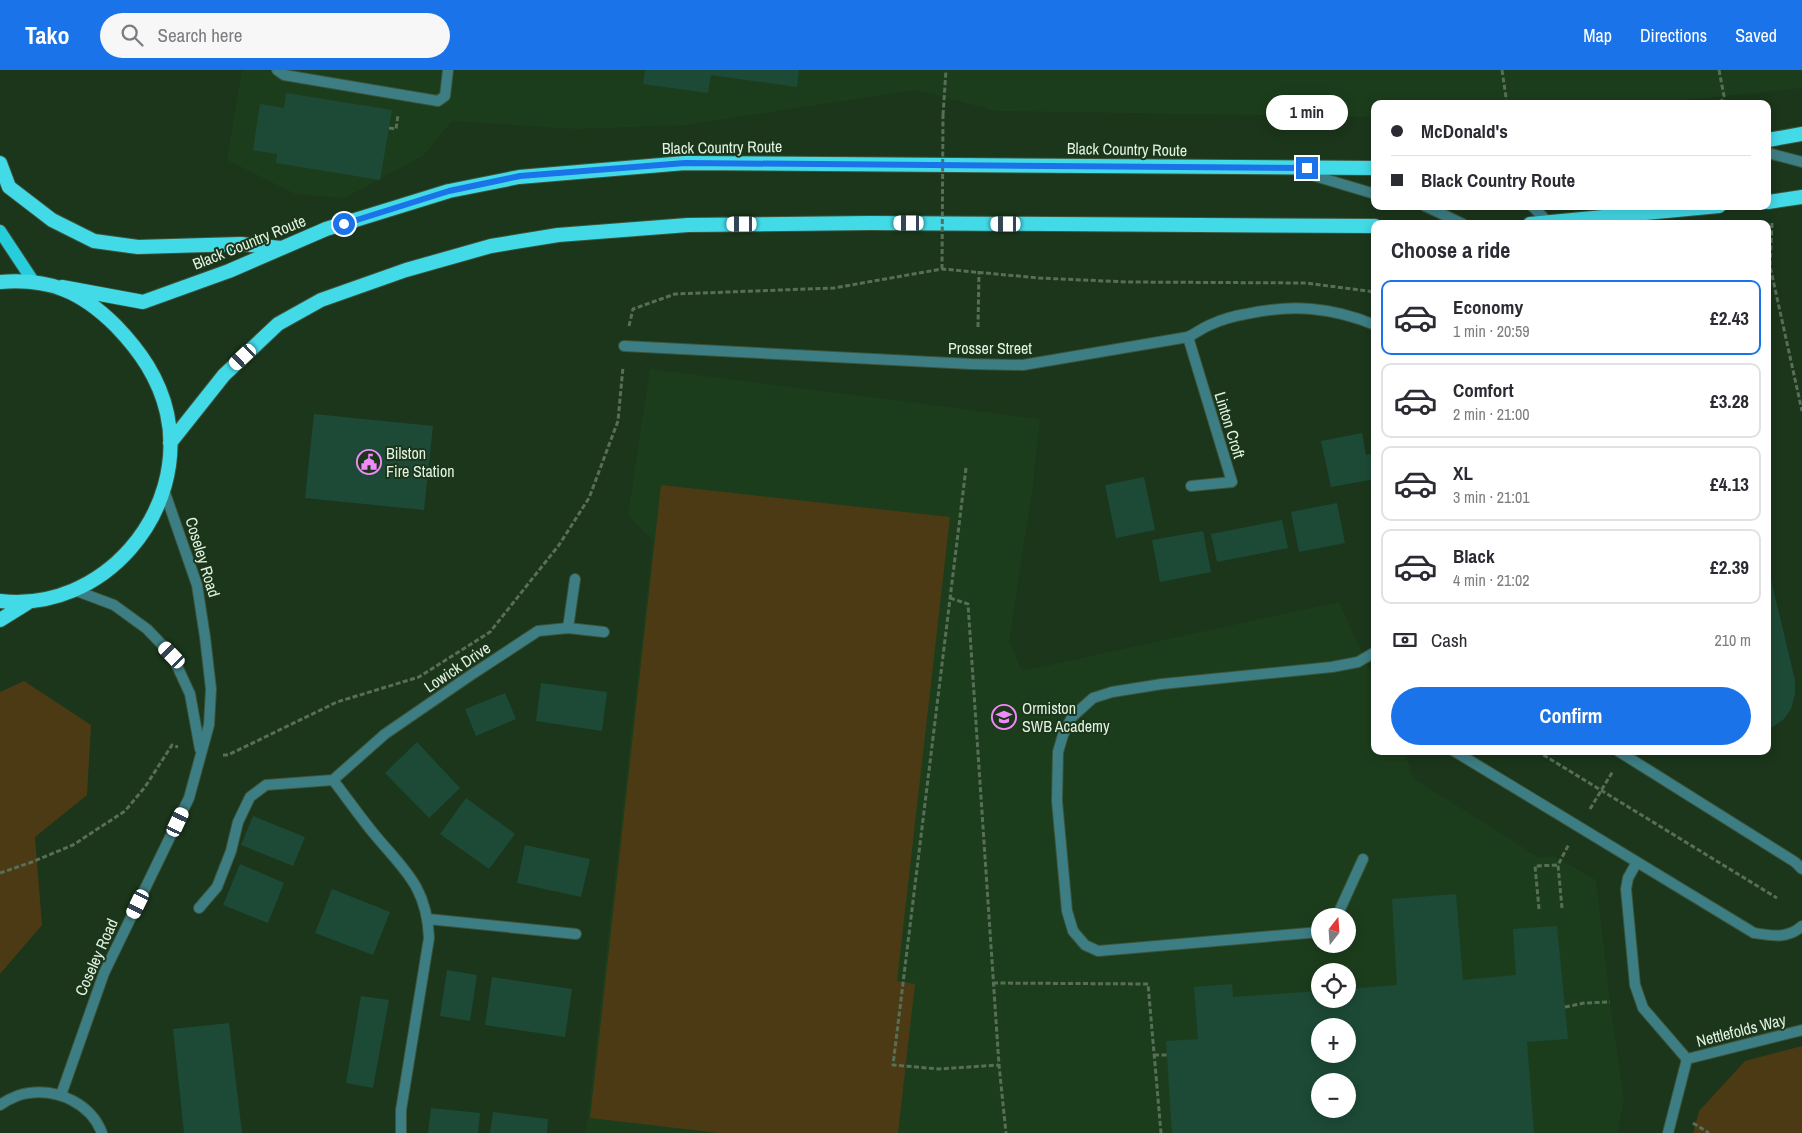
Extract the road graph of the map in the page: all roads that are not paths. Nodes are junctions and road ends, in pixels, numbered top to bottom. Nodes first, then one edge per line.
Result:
1 (277, 70) edge
2 (448, 70) edge
3 (1802, 134) edge
4 (1771, 139) edge
5 (1771, 155) edge
6 (1802, 162) edge
7 (0, 163) edge
8 (1371, 168) edge
9 (1290, 169) junction
10 (1371, 193) edge
11 (1802, 197) edge
12 (1771, 202) edge
13 (1433, 210) edge
14 (1536, 210) edge
15 (1679, 210) edge
16 (1455, 220) edge
17 (1547, 220) edge
18 (1580, 220) edge
19 (1371, 226) edge
20 (0, 231) edge
21 (282, 248) junction
22 (33, 281) junction
23 (0, 282) edge
24 (62, 287) junction
25 (1371, 323) edge
26 (1188, 337) junction
27 (624, 346) road end
28 (170, 443) junction
29 (1191, 486) dead end
30 (164, 490) junction
31 (575, 579) dead end
32 (74, 590) junction
33 (0, 601) edge
34 (32, 601) junction
35 (0, 620) edge
36 (568, 628) junction
37 (604, 632) dead end
38 (1371, 654) edge
39 (201, 752) junction
40 (1461, 755) edge
41 (1624, 755) edge
42 (333, 780) junction
43 (1363, 859) dead end
44 (1637, 862) junction
45 (1802, 869) edge
46 (199, 908) dead end
47 (1341, 908) edge
48 (428, 919) junction
49 (1802, 926) edge
50 (1311, 933) edge
51 (576, 934) dead end
52 (1802, 1030) edge
53 (1687, 1059) junction
54 (61, 1095) junction
55 (0, 1105) edge
56 (102, 1133) edge
57 (401, 1133) edge
58 (1668, 1133) edge

1 - 2 street
3 - 4 highway
5 - 6 street
7 - 21 highway
8 - 9 highway, Black Country Route
9 - 10 street
9 - 21 highway, Black Country Route
11 - 12 highway
13 - 16 street
14 - 17 street
15 - 18 highway
19 - 28 highway
20 - 22 main road
21 - 24 highway, Black Country Route
22 - 23 highway, Black Country Route
22 - 24 highway, Black Country Route
24 - 28 highway
25 - 26 street, Prosser Street
26 - 27 street, Prosser Street
26 - 29 street, Linton Croft
28 - 30 highway
30 - 32 highway
30 - 39 street, Coseley Road
31 - 36 street
32 - 34 highway
32 - 39 street, Coseley Road
33 - 34 highway
34 - 35 highway
36 - 37 street, Lowick Drive
36 - 42 street, Lowick Drive
38 - 50 street
39 - 54 street, Coseley Road
40 - 44 street
41 - 45 street
42 - 46 street
42 - 48 street
43 - 47 street
44 - 49 street
44 - 53 street
48 - 51 street
48 - 57 street
52 - 53 street, Nettlefolds Way
53 - 58 street
54 - 55 street
54 - 56 street

